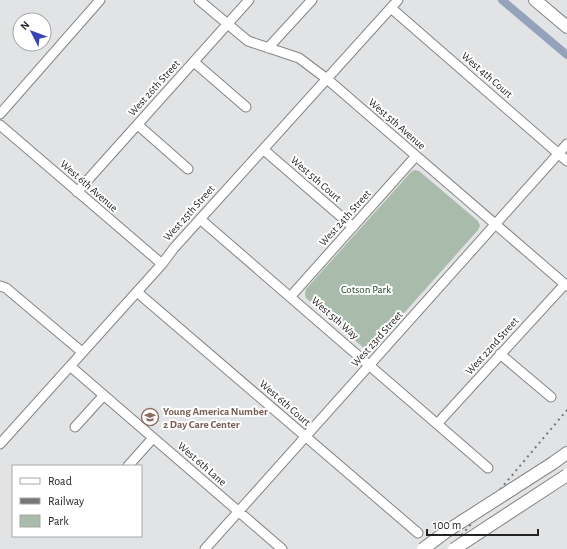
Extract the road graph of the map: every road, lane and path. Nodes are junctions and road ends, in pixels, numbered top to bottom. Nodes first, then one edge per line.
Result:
1 (100, 0) edge
2 (199, 0) edge
3 (249, 0) edge
4 (312, 0) edge
5 (398, 0) edge
6 (535, 0) edge
7 (391, 8) junction
8 (227, 24) junction
9 (567, 27) edge
10 (268, 48) junction
11 (194, 62) junction
12 (327, 79) junction
13 (246, 107) dead end
14 (0, 114) edge
15 (0, 125) edge
16 (138, 125) junction
17 (567, 144) edge
18 (264, 150) junction
19 (559, 154) junction
20 (416, 156) junction
21 (567, 161) edge
22 (188, 169) dead end
23 (77, 192) junction
24 (200, 219) junction
25 (495, 224) junction
26 (353, 227) junction
27 (162, 264) junction
28 (566, 285) edge
29 (0, 286) edge
30 (137, 292) junction
31 (291, 296) junction
32 (82, 352) junction
33 (500, 354) junction
34 (370, 365) junction
35 (70, 366) junction
36 (104, 395) junction
37 (552, 397) dead end
38 (437, 424) junction
39 (75, 427) dead end
40 (306, 437) junction
41 (153, 438) junction
42 (0, 444) edge
43 (567, 453) edge
44 (129, 465) edge
45 (488, 468) dead end
46 (567, 475) edge
47 (239, 511) junction
48 (418, 533) dead end
49 (205, 549) edge
50 (282, 549) edge
51 (423, 549) edge
52 (454, 549) edge

1 - 14 street
2 - 8 street, West 5th Avenue
3 - 8 street, West 26th Street
4 - 10 street
5 - 7 street, West 25th Street
6 - 9 main road
7 - 12 street, West 25th Street
7 - 19 street, West 4th Court
8 - 10 street, West 5th Avenue
8 - 11 street, West 26th Street
10 - 12 street, West 5th Avenue
11 - 13 street
11 - 16 street, West 26th Street
12 - 18 street, West 25th Street
12 - 20 street, West 5th Avenue
15 - 23 street, West 6th Avenue
16 - 22 street
16 - 23 street, West 26th Street
17 - 19 street, West 23rd Street
18 - 24 street, West 25th Street
18 - 26 street, West 5th Court
19 - 21 street, West 4th Court
19 - 25 street, West 23rd Street
20 - 25 street, West 5th Avenue
20 - 26 street, West 24th Street
23 - 27 street, West 6th Avenue
24 - 27 street, West 25th Street
24 - 31 street, West 5th Way
25 - 28 street, West 5th Avenue
25 - 34 street, West 23rd Street
26 - 31 street, West 24th Street
27 - 30 street, West 25th Street
28 - 33 street, West 22nd Street
29 - 32 street
30 - 32 street, West 25th Street
30 - 40 street, West 6th Court
31 - 34 street, West 5th Way
32 - 35 street, West 25th Street
33 - 37 street
33 - 38 street, West 22nd Street
34 - 38 street, West 5th Way
34 - 40 street, West 23rd Street
35 - 36 street, West 6th Lane
35 - 42 street, West 25th Street
36 - 39 street
36 - 41 street, West 6th Lane
38 - 45 street, West 5th Way
40 - 47 street, West 23rd Street
40 - 48 street, West 6th Court
41 - 44 street
41 - 47 street, West 6th Lane
43 - 51 main road, bridge
46 - 52 main road, bridge
47 - 49 street, West 23rd Street
47 - 50 street, West 6th Lane

